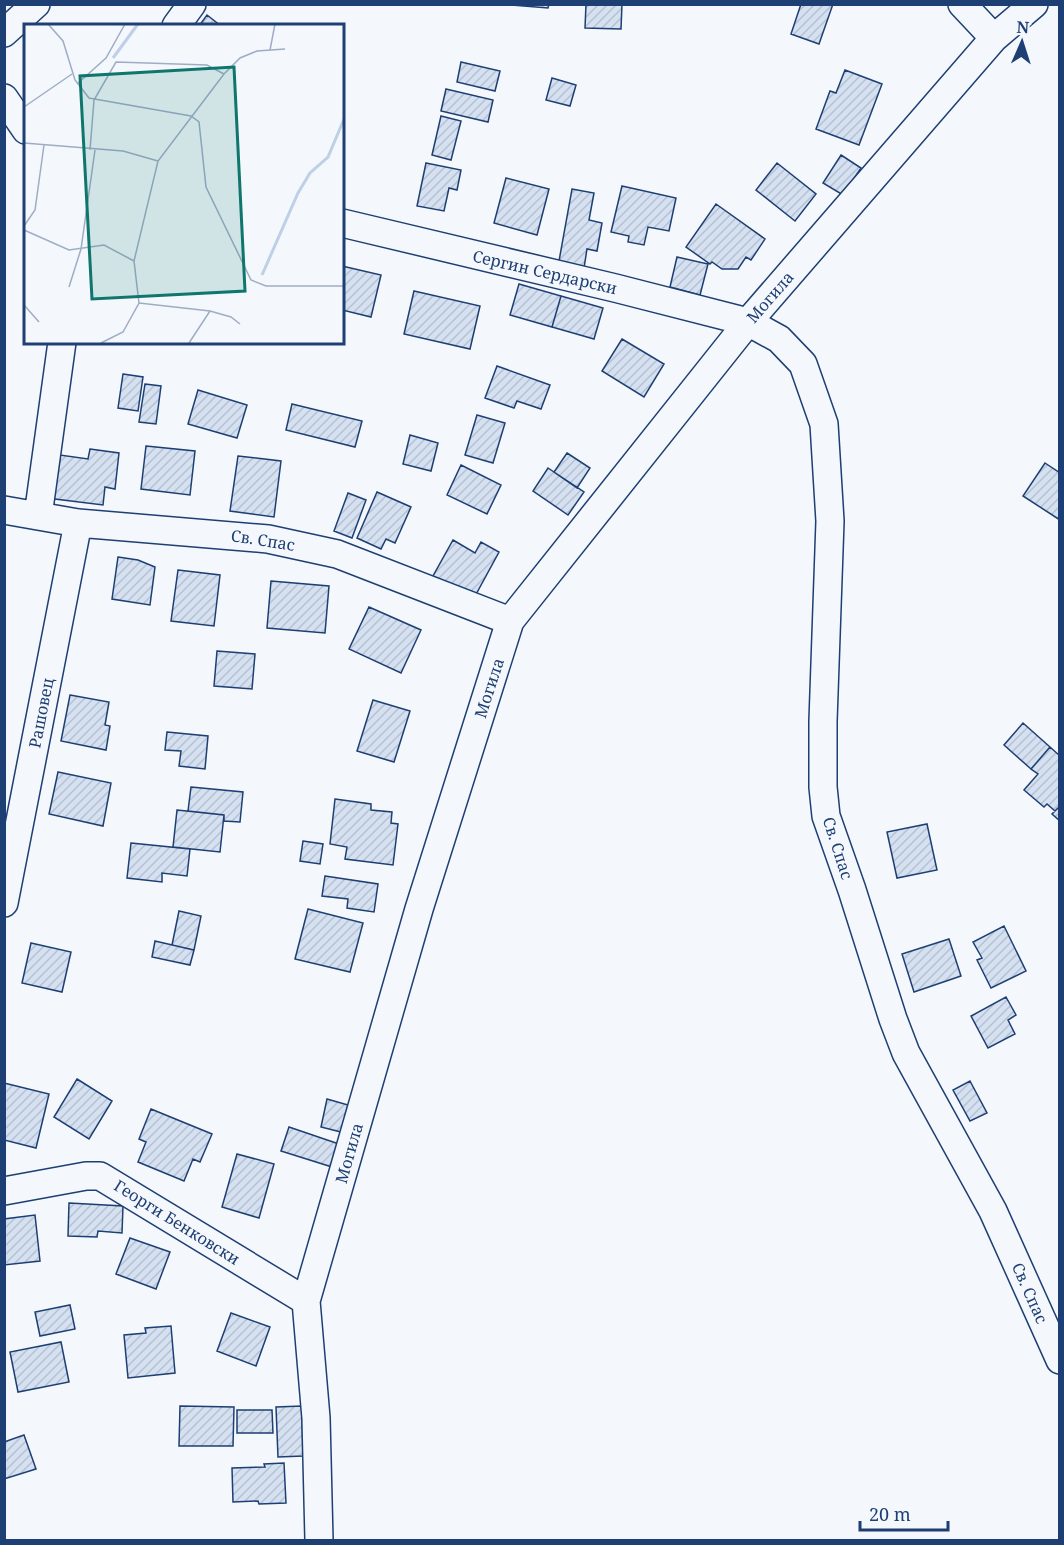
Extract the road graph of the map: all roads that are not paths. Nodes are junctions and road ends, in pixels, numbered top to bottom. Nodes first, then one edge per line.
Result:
1 (36, 4) edge
2 (192, 4) edge
3 (962, 4) edge
4 (1034, 4) edge
5 (177, 24) edge
6 (4, 33) edge
7 (994, 38) junction
8 (4, 98) edge
9 (24, 127) edge
10 (344, 224) edge
11 (748, 322) junction
12 (62, 344) edge
13 (4, 510) edge
14 (39, 516) junction
15 (78, 523) junction
16 (510, 621) junction
17 (4, 903) edge
18 (4, 1191) edge
19 (306, 1301) junction
20 (1059, 1360) edge
21 (319, 1540) edge

1 - 6 street
2 - 5 street
3 - 7 street
4 - 7 street, Могила
7 - 11 street, Могила
8 - 9 street
10 - 11 street, Сергин Сердарски
11 - 16 street, Могила
11 - 20 street, Св. Спас
12 - 14 street
13 - 14 street, Св. Спас
14 - 15 street, Св. Спас
15 - 16 street, Св. Спас
15 - 17 street, Рашовец
16 - 19 street, Могила
18 - 19 street, Георги Бенковски
19 - 21 street, Могила

